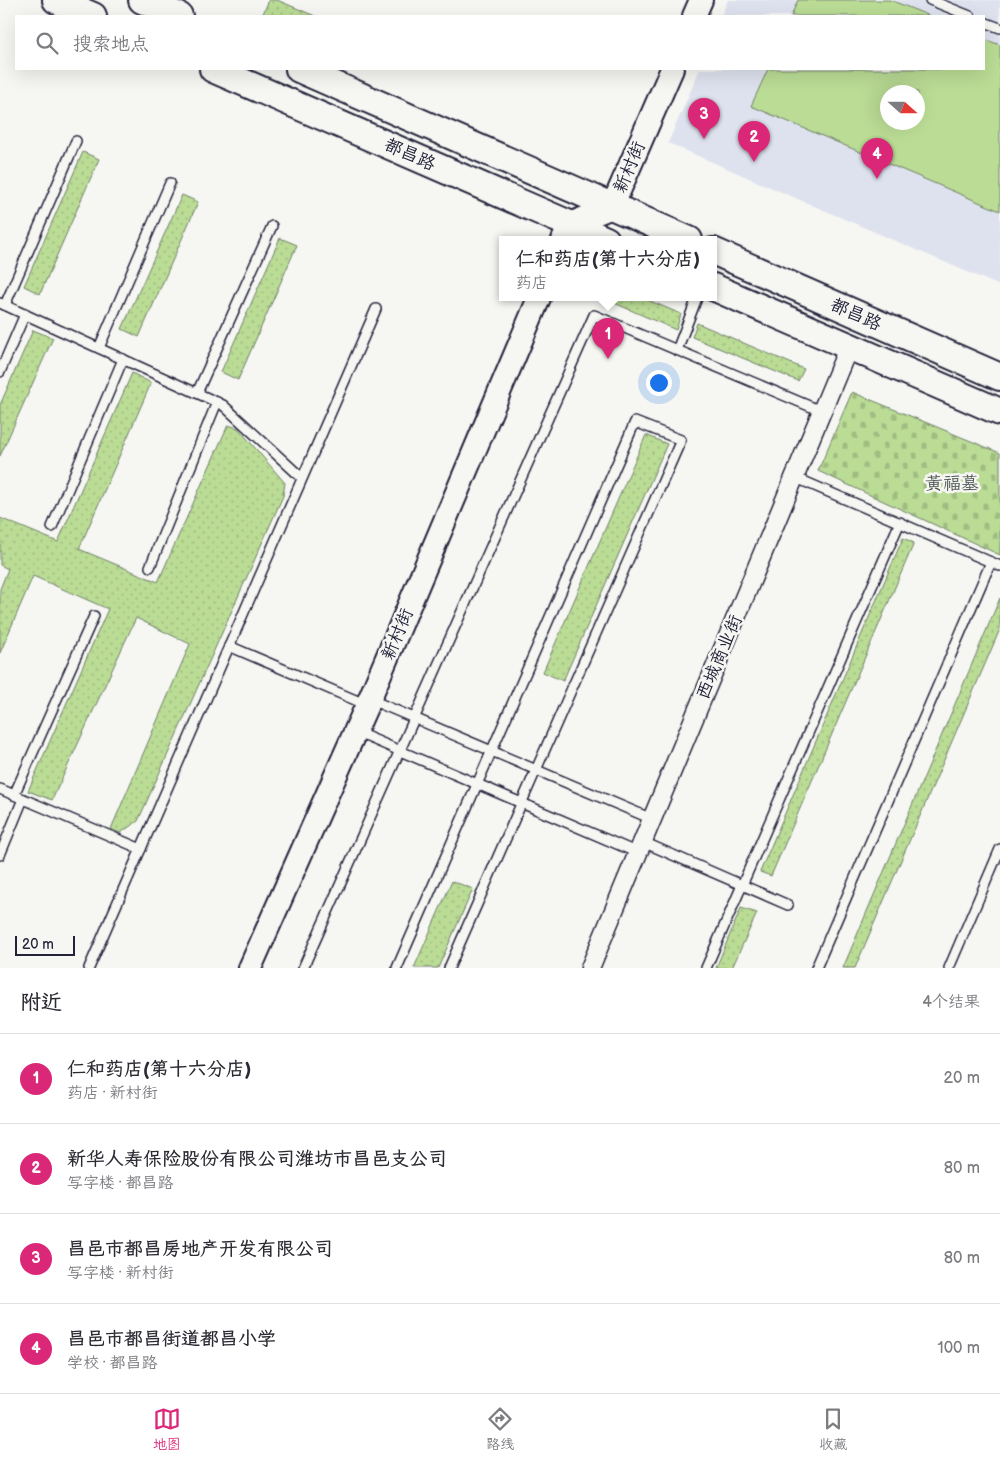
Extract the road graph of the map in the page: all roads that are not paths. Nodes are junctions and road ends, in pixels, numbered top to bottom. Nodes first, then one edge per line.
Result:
1 (56, 0) edge
2 (142, 0) edge
3 (701, 0) edge
4 (930, 0) edge
5 (91, 15) edge
6 (178, 15) edge
7 (694, 15) edge
8 (968, 15) edge
9 (985, 22) edge
10 (1000, 28) edge
11 (216, 70) edge
12 (301, 70) edge
13 (672, 70) edge
14 (76, 141) dead end
15 (170, 183) dead end
16 (612, 206) junction
17 (272, 226) dead end
18 (566, 232) edge
19 (586, 236) edge
20 (680, 236) edge
21 (717, 253) edge
22 (717, 289) edge
23 (538, 301) edge
24 (696, 301) edge
25 (2, 304) edge
26 (376, 309) dead end
27 (25, 314) junction
28 (849, 346) junction
29 (99, 348) junction
30 (677, 350) junction
31 (123, 359) junction
32 (0, 372) edge
33 (1000, 377) edge
34 (197, 393) junction
35 (217, 402) junction
36 (821, 411) junction
37 (1000, 412) edge
38 (794, 476) junction
39 (302, 478) junction
40 (900, 522) junction
41 (52, 527) dead end
42 (996, 564) edge
43 (150, 567) dead end
44 (94, 616) dead end
45 (229, 646) junction
46 (368, 702) junction
47 (414, 718) junction
48 (355, 732) junction
49 (400, 751) junction
50 (492, 751) junction
51 (537, 770) junction
52 (477, 784) junction
53 (0, 789) edge
54 (19, 797) junction
55 (523, 804) junction
56 (652, 819) junction
57 (640, 848) junction
58 (141, 849) junction
59 (1000, 849) edge
60 (0, 854) edge
61 (742, 885) junction
62 (788, 905) dead end
63 (89, 968) edge
64 (250, 968) edge
65 (303, 968) edge
66 (397, 968) edge
67 (449, 968) edge
68 (590, 968) edge
69 (706, 968) edge
70 (816, 968) edge
71 (949, 968) edge

1 - 5 main road
2 - 6 main road
3 - 7 street
4 - 8 lane
9 - 10 lane
11 - 18 main road, 都昌路
12 - 16 main road, 都昌路
13 - 16 street, 新村街
14 - 25 lane
15 - 29 lane
16 - 18 street, 新村街
16 - 20 main road, 都昌路
17 - 34 lane
18 - 19 main road, 都昌路
21 - 33 main road, 都昌路
22 - 28 main road, 都昌路
23 - 46 street, 新村街
24 - 30 lane
25 - 27 lane
26 - 39 lane
27 - 29 lane
27 - 32 lane
28 - 36 street, 西城商业街
28 - 37 main road, 都昌路
29 - 31 lane
30 - 36 lane
30 - 47 lane
31 - 34 lane
31 - 41 lane
34 - 35 lane
35 - 39 lane
35 - 43 lane
36 - 38 street, 西城商业街
38 - 40 lane
38 - 56 street, 西城商业街
39 - 45 lane
40 - 42 lane
40 - 61 lane
42 - 70 lane
44 - 54 lane
45 - 46 lane
45 - 58 lane
46 - 47 lane
46 - 48 street, 新村街
47 - 49 lane
47 - 50 lane
48 - 49 lane
48 - 64 street, 新村街
49 - 52 lane
49 - 65 lane
50 - 51 lane
50 - 51 lane
50 - 52 lane
51 - 55 lane
51 - 56 lane
52 - 55 lane
52 - 66 lane
53 - 54 lane
54 - 58 lane
54 - 60 lane
55 - 57 lane
55 - 67 lane
56 - 57 street, 西城商业街
57 - 61 lane
57 - 68 street, 西城商业街
58 - 63 lane
59 - 71 lane
61 - 62 lane
61 - 69 lane

